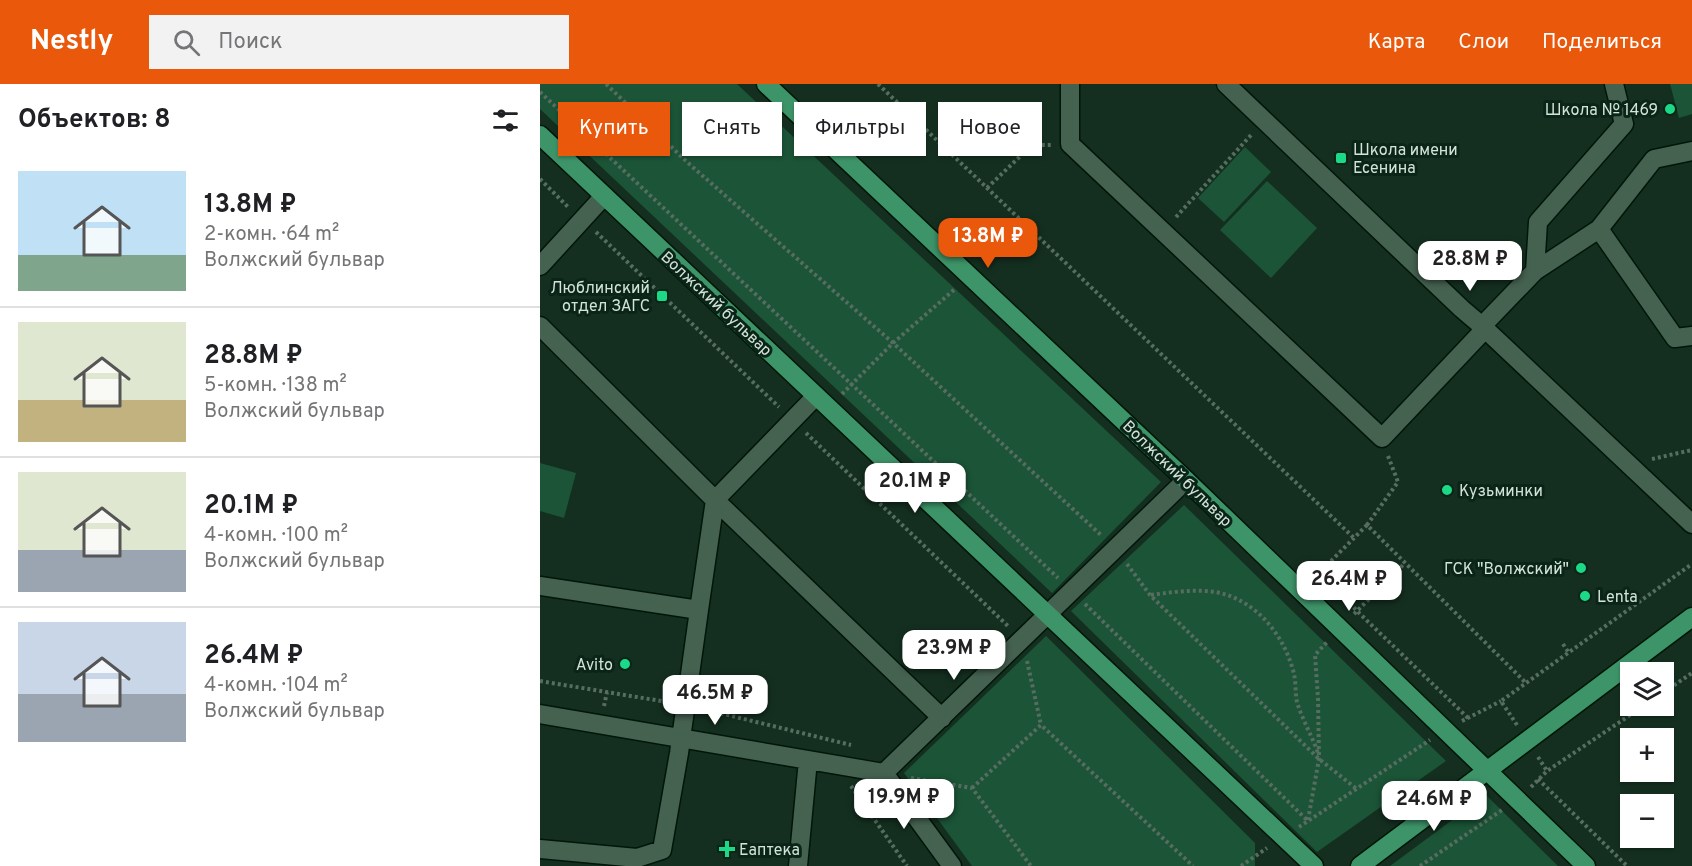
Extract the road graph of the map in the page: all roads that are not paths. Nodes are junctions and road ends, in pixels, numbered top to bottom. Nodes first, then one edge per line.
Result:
1 (766, 84) edge
2 (1070, 84) edge
3 (1614, 84) edge
4 (1239, 88) edge
5 (540, 135) edge
6 (1692, 151) edge
7 (604, 196) junction
8 (1599, 229) junction
9 (540, 266) edge
10 (1535, 271) junction
11 (540, 326) edge
12 (1484, 327) junction
13 (1692, 336) edge
14 (822, 402) junction
15 (1186, 480) junction
16 (715, 500) junction
17 (1692, 524) edge
18 (540, 586) edge
19 (699, 610) junction
20 (1049, 615) junction
21 (1692, 616) edge
22 (540, 714) edge
23 (942, 718) junction
24 (680, 738) junction
25 (808, 760) junction
26 (1486, 770) junction
27 (884, 773) junction
28 (540, 849) edge
29 (798, 866) edge
30 (952, 866) edge
31 (1314, 866) edge
32 (1360, 866) edge
33 (1586, 866) edge

1 - 15 main road, Волжский бульвар
2 - 12 street
3 - 10 street
4 - 12 street
5 - 7 main road, Волжский бульвар
6 - 8 street
7 - 9 street
7 - 14 main road, Волжский бульвар
8 - 10 street
8 - 13 street
10 - 12 street
11 - 16 street
12 - 17 street
14 - 16 street
14 - 20 main road, Волжский бульвар
15 - 20 street
15 - 26 main road, Волжский бульвар
16 - 19 street
16 - 23 street
18 - 19 street
19 - 24 street
20 - 23 street
20 - 31 main road, Волжский бульвар
21 - 26 main road
22 - 24 street
23 - 27 street
24 - 25 street
24 - 28 street
25 - 27 street
25 - 29 street
26 - 32 main road
26 - 33 main road, Волжский бульвар
27 - 30 street

